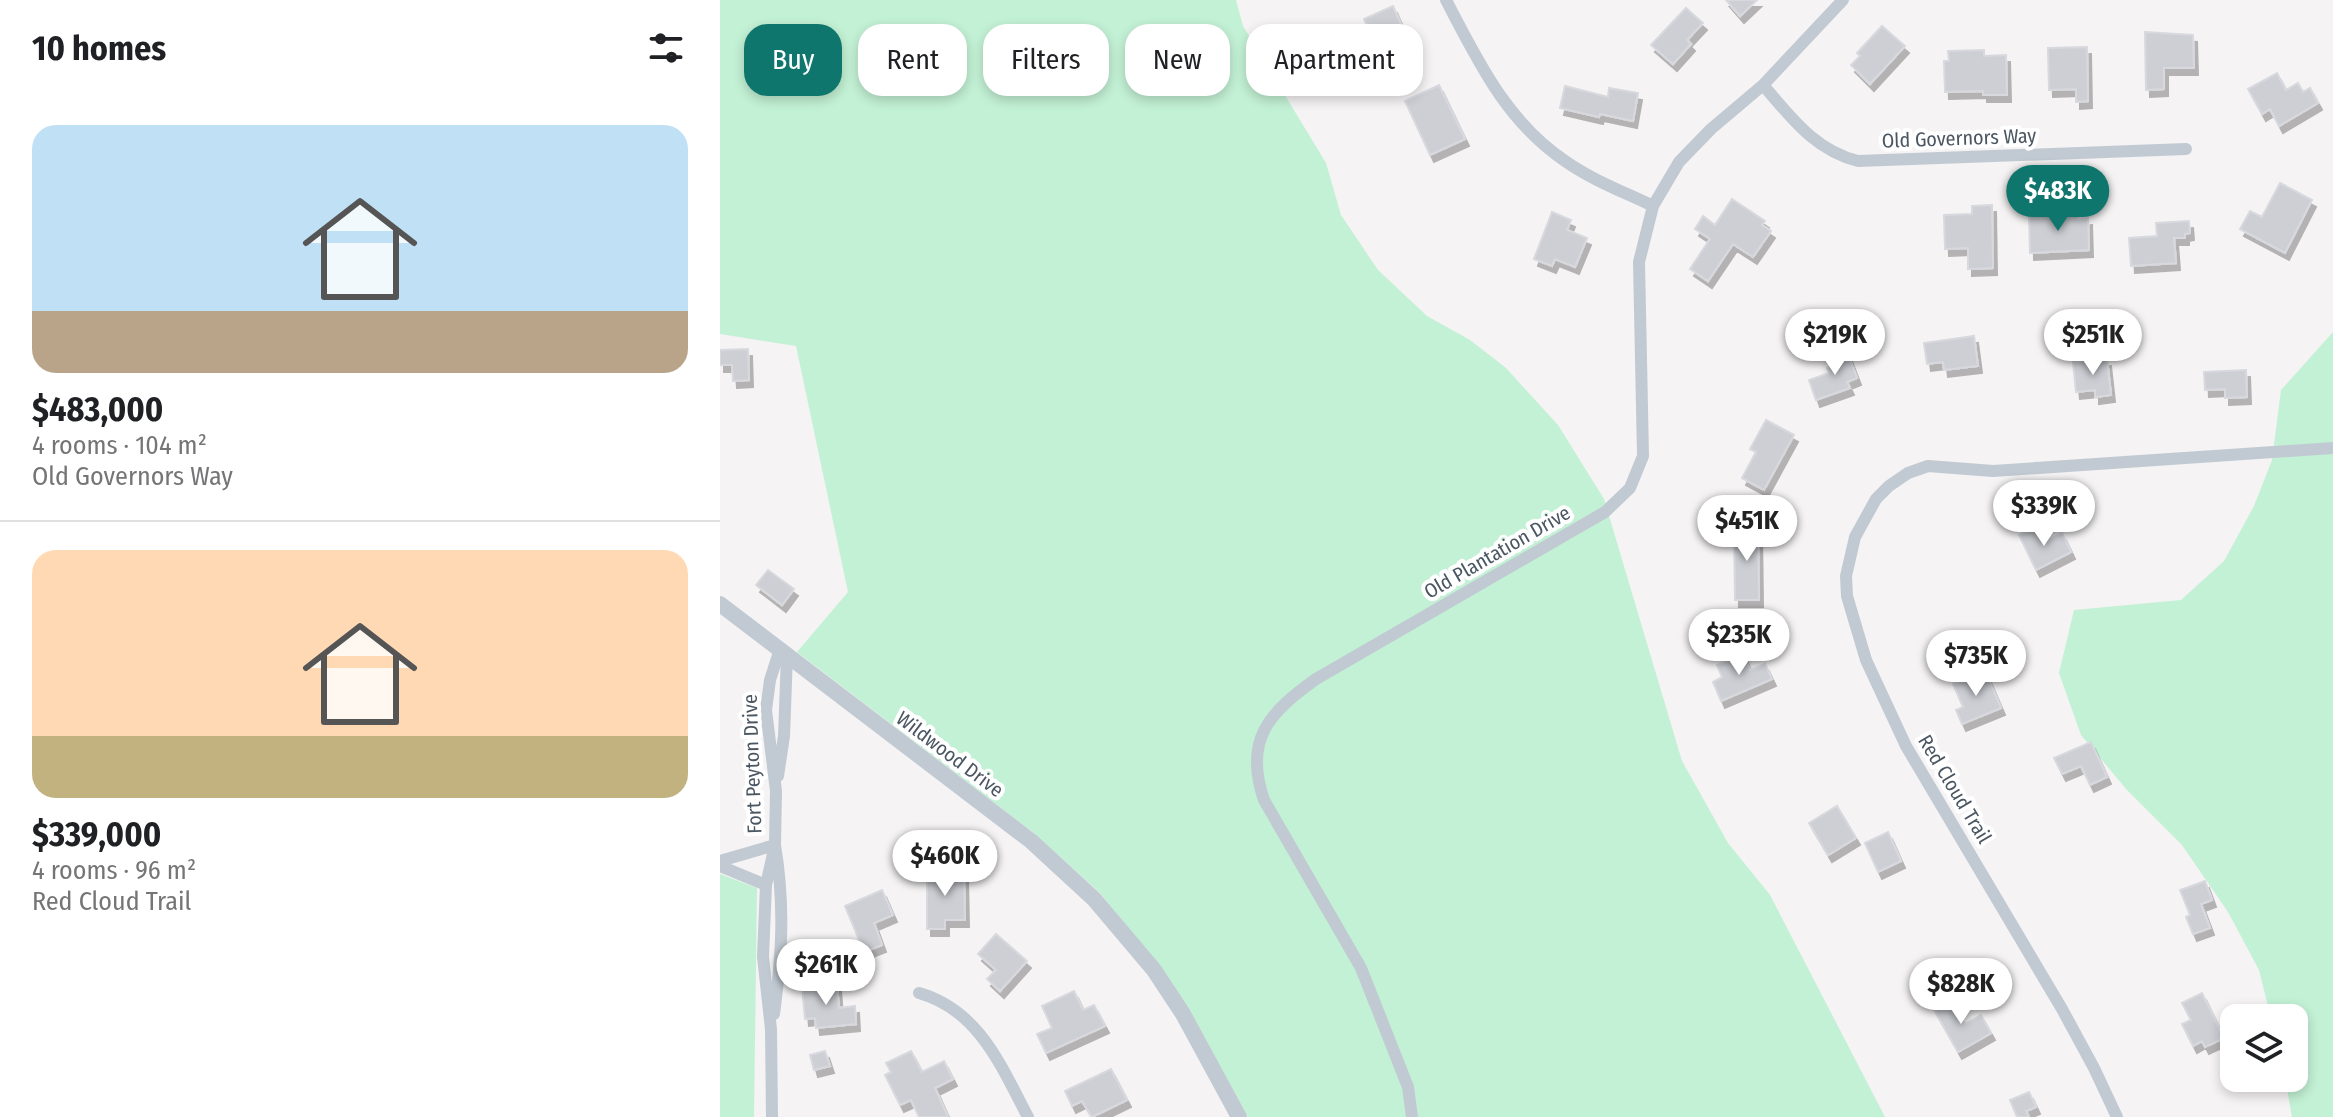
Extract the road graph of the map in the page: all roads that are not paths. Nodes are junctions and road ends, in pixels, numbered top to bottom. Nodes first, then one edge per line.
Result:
1 (1446, 0) edge
2 (1843, 0) edge
3 (1763, 85) junction
4 (2186, 149) dead end
5 (1653, 206) junction
6 (2333, 448) edge
7 (720, 604) edge
8 (783, 652) junction
9 (776, 791) junction
10 (775, 845) junction
11 (720, 863) edge
12 (766, 885) junction
13 (919, 993) dead end
14 (771, 1029) junction
15 (772, 1117) edge
16 (1028, 1117) edge
17 (1239, 1117) edge
18 (1412, 1117) edge
19 (2117, 1117) edge

1 - 5 street
2 - 3 street, Old Plantation Drive
3 - 4 street, Old Governors Way
3 - 5 street, Old Plantation Drive
5 - 18 street, Old Plantation Drive
6 - 19 street, Red Cloud Trail
7 - 8 street, Wildwood Drive
8 - 9 street
8 - 9 street, Fort Peyton Drive
8 - 17 street, Wildwood Drive
9 - 10 street, Fort Peyton Drive
10 - 11 street
10 - 12 street, Fort Peyton Drive
10 - 14 street
11 - 12 street
12 - 14 street, Fort Peyton Drive
13 - 16 street
14 - 15 street, Fort Peyton Drive

